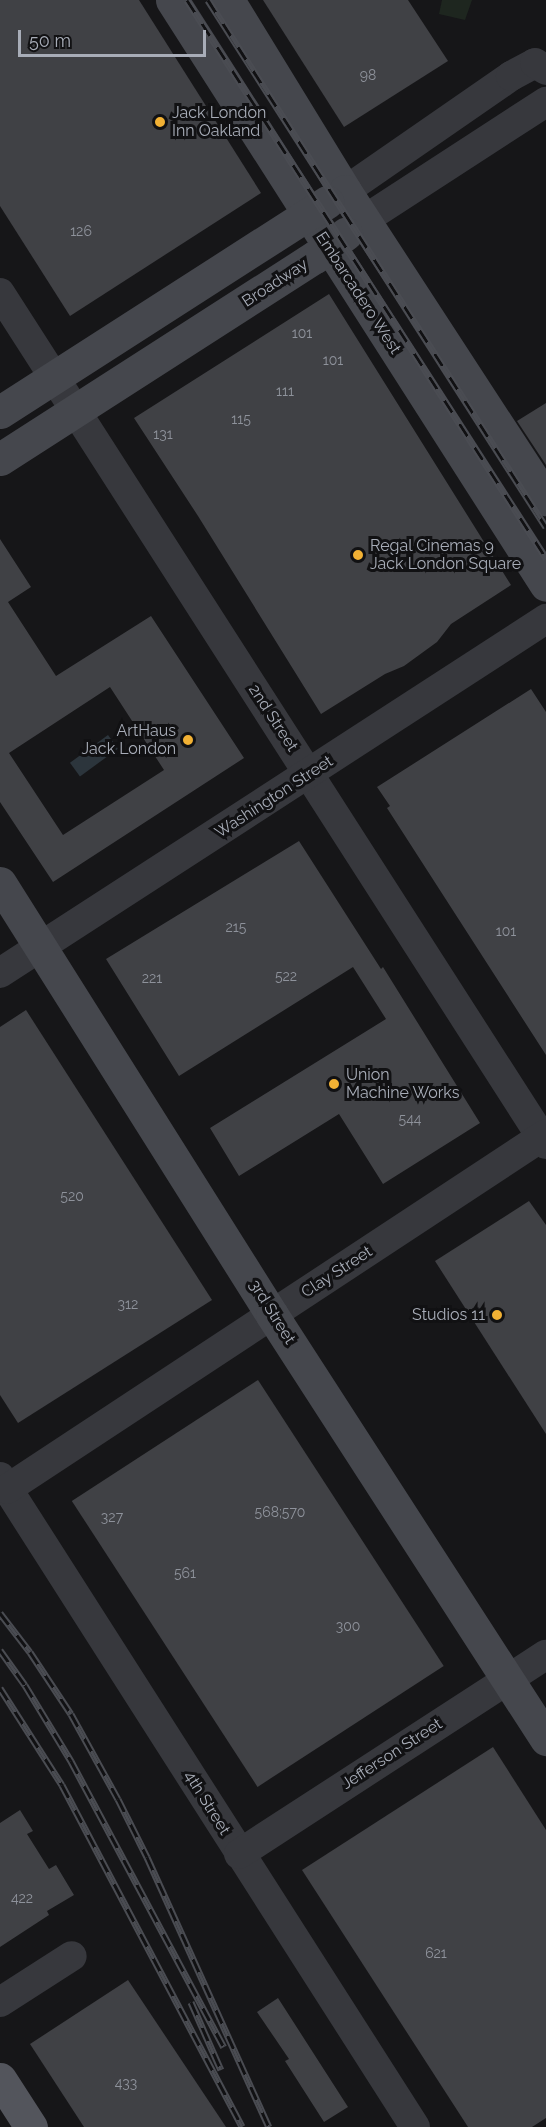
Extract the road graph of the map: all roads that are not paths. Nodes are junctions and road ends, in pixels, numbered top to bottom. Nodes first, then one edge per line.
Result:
1 (172, 0) edge
2 (228, 0) edge
3 (546, 70) edge
4 (546, 102) edge
5 (345, 191) junction
6 (308, 215) junction
7 (364, 220) junction
8 (329, 247) junction
9 (0, 293) edge
10 (54, 377) junction
11 (76, 410) junction
12 (0, 412) edge
13 (0, 459) edge
14 (546, 499) edge
15 (546, 585) edge
16 (546, 619) edge
17 (309, 774) junction
18 (0, 883) edge
19 (41, 947) junction
20 (0, 973) edge
21 (544, 1138) edge
22 (272, 1314) junction
23 (4, 1483) edge
24 (546, 1655) edge
25 (507, 1679) junction
26 (546, 1739) edge
27 (239, 1854) junction
28 (72, 1956) dead end
29 (0, 2002) edge
30 (0, 2079) edge
31 (31, 2127) edge
32 (415, 2127) edge

1 - 6 street, Embarcadero West
2 - 5 street
3 - 5 street
4 - 7 street, Broadway
5 - 6 street
5 - 7 street
6 - 8 street, Embarcadero West
6 - 10 street
7 - 8 street, Broadway
7 - 14 street
8 - 11 street, Broadway
8 - 15 street, Embarcadero West
9 - 10 street, 2nd Street
10 - 11 street, 2nd Street
10 - 12 street
11 - 13 street, Broadway
11 - 17 street, 2nd Street
16 - 17 street, Washington Street
17 - 19 street, Washington Street
17 - 21 street, 2nd Street
18 - 19 street, 3rd Street
19 - 20 street, Washington Street
19 - 22 street, 3rd Street
21 - 22 street, Clay Street
22 - 23 street, Clay Street
22 - 25 street, 3rd Street
23 - 27 street, 4th Street
24 - 25 street, Jefferson Street
25 - 26 street, 3rd Street
25 - 27 street, Jefferson Street
27 - 32 street, 4th Street
28 - 29 street
30 - 31 main road

